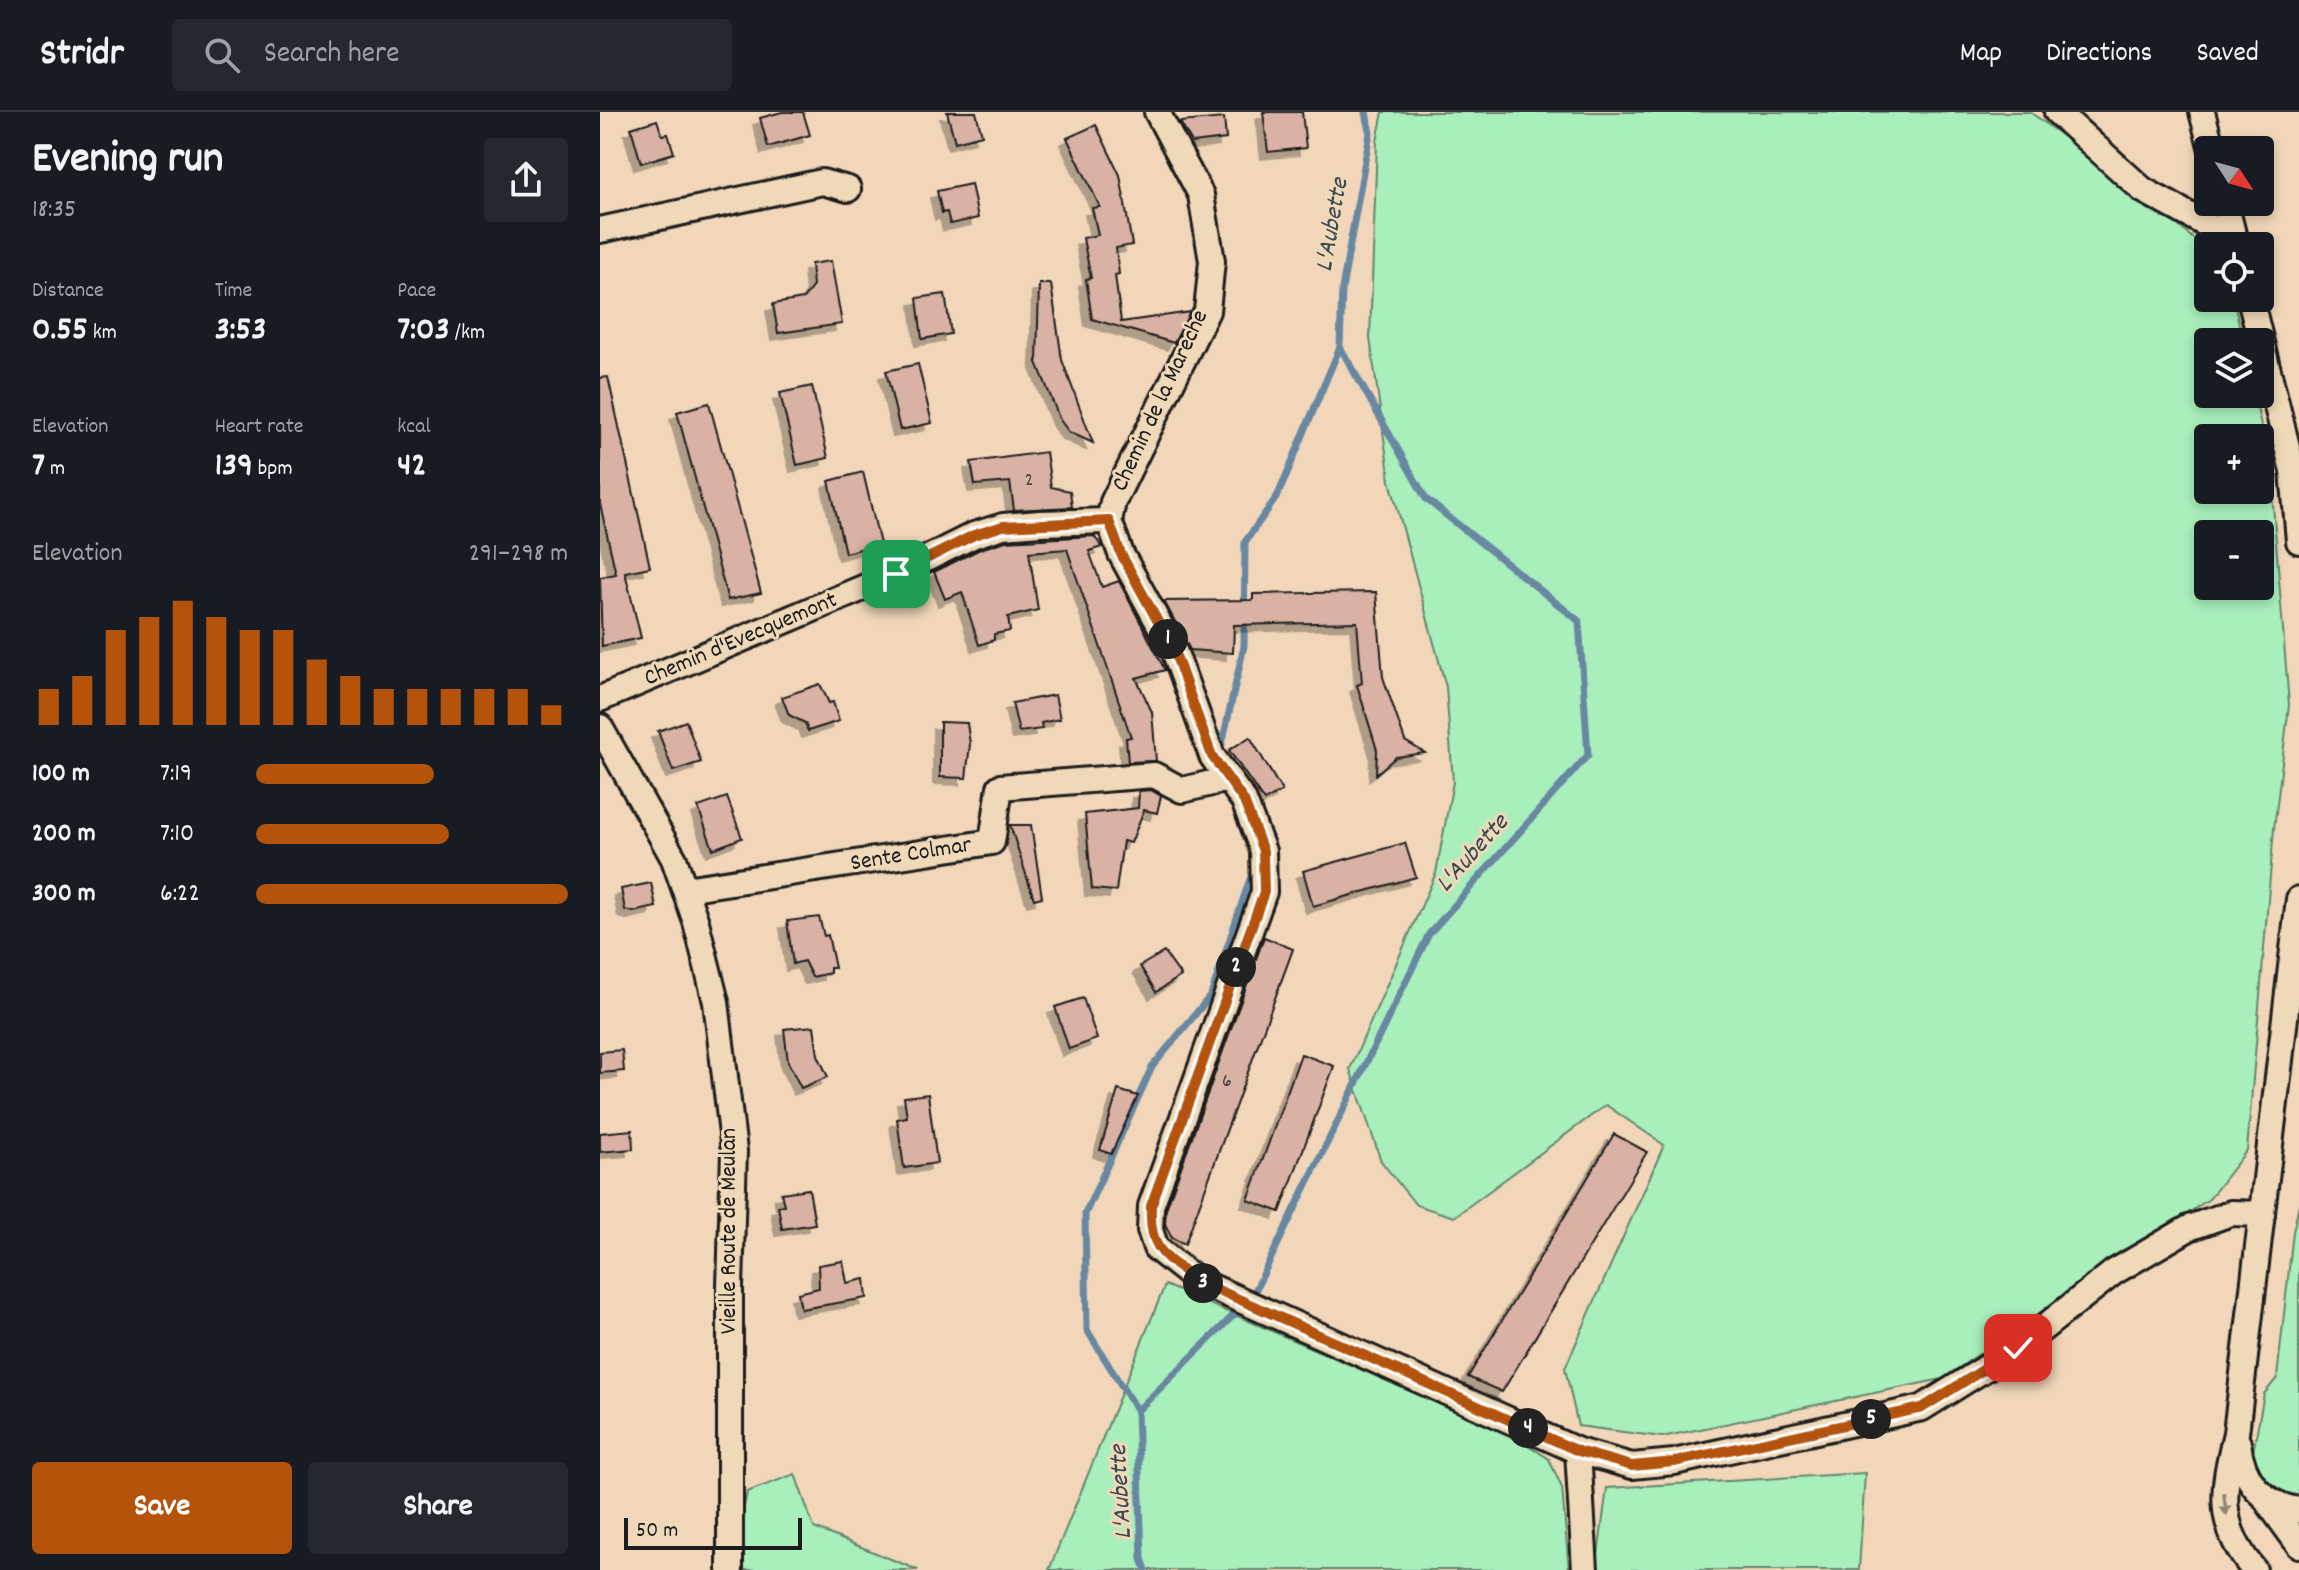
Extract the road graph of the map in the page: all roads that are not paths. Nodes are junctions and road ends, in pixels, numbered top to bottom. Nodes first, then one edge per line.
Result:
1 (1157, 112) edge
2 (2057, 112) edge
3 (2202, 112) edge
4 (2208, 136) edge
5 (848, 189) dead end
6 (600, 230) edge
7 (2216, 232) edge
8 (2253, 312) edge
9 (1109, 521) junction
10 (2299, 541) edge
11 (600, 699) edge
12 (600, 727) edge
13 (1229, 779) junction
14 (685, 889) junction
15 (2299, 899) edge
16 (2262, 1214) junction
17 (2236, 1433) junction
18 (1578, 1451) junction
19 (2264, 1496) junction
20 (2299, 1510) edge
21 (2299, 1545) edge
22 (730, 1570) edge
23 (1585, 1570) edge
24 (2254, 1570) edge

1 - 9 street, Chemin de la Mareche
2 - 7 street
3 - 4 street
5 - 6 street
8 - 10 street
9 - 11 street, Chemin d'Evecquemont
9 - 13 street, Chemin de la Mareche
12 - 14 street, Vieille Route de Meulan
13 - 14 street, Sente Colmar
13 - 18 street, Chemin de la Mareche
14 - 22 street, Vieille Route de Meulan
15 - 16 street
16 - 17 street
16 - 18 street, Chemin de la Mareche
17 - 19 street
17 -> 24 street
18 - 23 street
19 - 20 street
19 - 21 street

